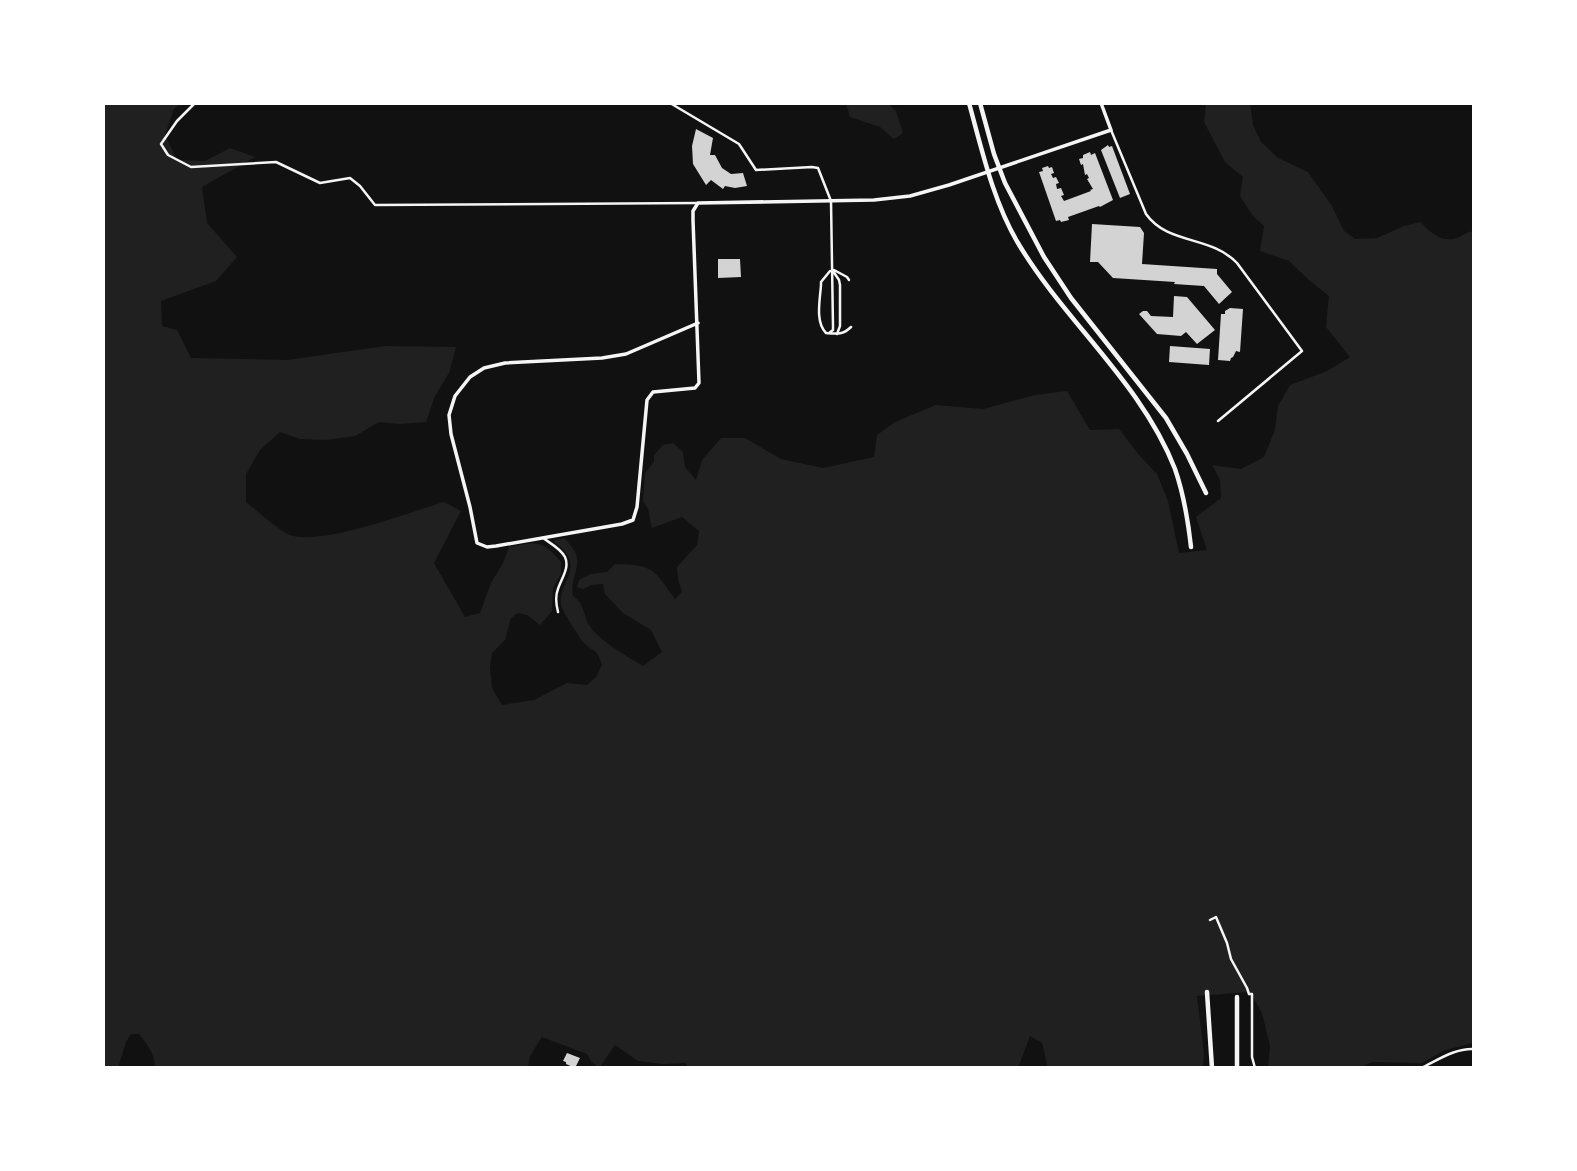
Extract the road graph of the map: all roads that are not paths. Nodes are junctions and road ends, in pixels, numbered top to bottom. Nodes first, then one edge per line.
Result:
1 (195, 103) edge
2 (670, 103) edge
3 (970, 103) edge
4 (980, 103) edge
5 (1101, 103) edge
6 (1111, 130) junction
7 (1000, 167) junction
8 (989, 171) junction
9 (831, 201) junction
10 (698, 204) junction
11 (831, 269) junction
12 (849, 280) dead end
13 (698, 323) junction
14 (851, 327) dead end
15 (829, 333) junction
16 (837, 334) junction
17 (1217, 421) dead end
18 (1206, 493) dead end
19 (543, 538) junction
20 (1191, 547) dead end
21 (558, 612) dead end
22 (1210, 920) dead end
23 (1207, 992) dead end
24 (1237, 997) dead end
25 (1474, 1049) edge
26 (1212, 1068) edge
27 (1237, 1068) edge
28 (1255, 1068) edge
29 (1421, 1068) edge

1 - 10 street
2 - 9 street
3 - 8 main road
4 - 7 main road
5 - 6 street
6 - 7 street
6 - 17 street
7 - 8 street
7 - 18 main road
8 - 9 street
8 - 20 main road
9 - 10 street
9 - 11 street
10 - 13 street
11 - 12 street
11 - 15 street
11 - 15 street
11 - 16 street
13 - 19 street
13 - 19 street
14 - 16 street
15 - 16 street
19 - 21 street
22 - 28 street
23 - 26 main road
24 - 27 main road
25 - 29 street

